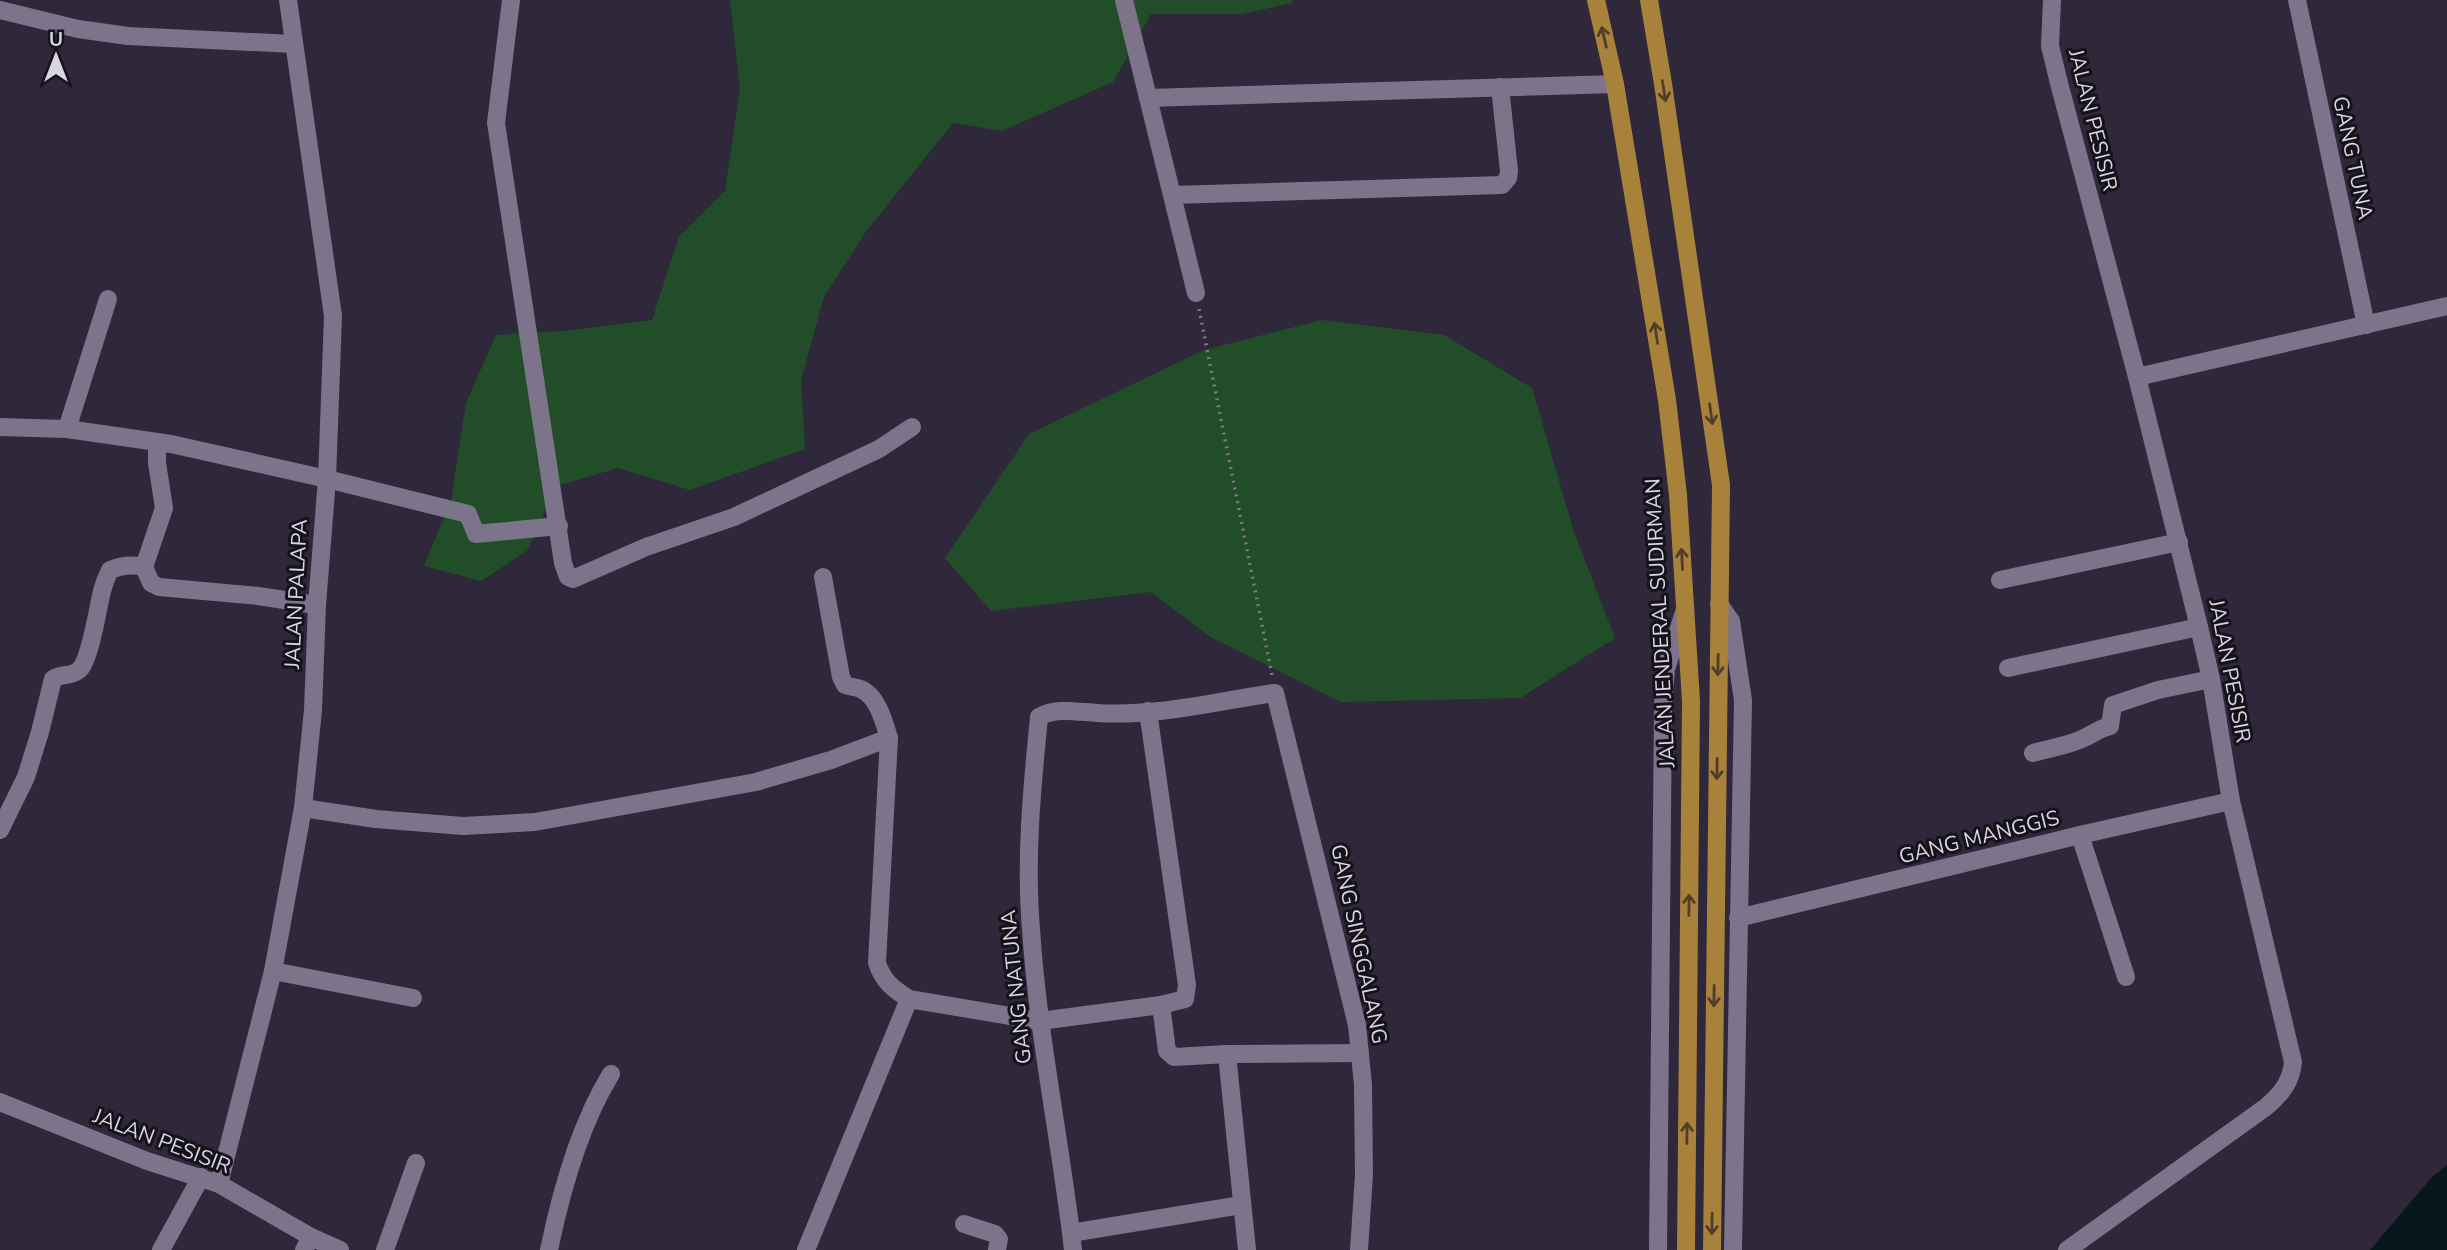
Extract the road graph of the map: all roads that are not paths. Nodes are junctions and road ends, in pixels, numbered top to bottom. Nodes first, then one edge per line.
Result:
1 (288, 0) edge
2 (511, 0) edge
3 (1125, 0) edge
4 (1596, 0) edge
5 (1648, 0) edge
6 (2052, 0) edge
7 (2297, 0) edge
8 (0, 10) edge
9 (293, 44) junction
10 (1615, 85) junction
11 (1500, 87) junction
12 (1148, 97) junction
13 (1172, 195) junction
14 (1196, 293) road end
15 (108, 299) dead end
16 (2447, 306) edge
17 (2366, 325) junction
18 (2137, 377) junction
19 (0, 427) edge
20 (912, 427) dead end
21 (67, 429) junction
22 (157, 442) junction
23 (327, 479) junction
24 (559, 526) junction
25 (2179, 541) junction
26 (144, 567) junction
27 (823, 576) dead end
28 (2000, 580) dead end
29 (1719, 604) junction
30 (317, 605) junction
31 (1685, 608) junction
32 (2199, 626) junction
33 (2008, 668) dead end
34 (2211, 679) junction
35 (1148, 711) junction
36 (889, 738) junction
37 (2033, 753) dead end
38 (2231, 802) junction
39 (303, 808) junction
40 (0, 830) edge
41 (2080, 835) junction
42 (1738, 918) junction
43 (273, 971) junction
44 (2126, 977) dead end
45 (413, 998) dead end
46 (909, 999) junction
47 (1160, 1005) junction
48 (1040, 1021) junction
49 (1227, 1054) junction
50 (1360, 1054) junction
51 (611, 1074) dead end
52 (0, 1102) edge
53 (416, 1164) dead end
54 (201, 1177) junction
55 (219, 1184) junction
56 (1241, 1205) junction
57 (964, 1224) dead end
58 (1072, 1242) edge
59 (308, 1243) edge
60 (161, 1250) edge
61 (340, 1250) edge
62 (385, 1250) edge
63 (549, 1250) edge
64 (806, 1250) edge
65 (997, 1250) edge
66 (1247, 1250) edge
67 (1359, 1250) edge
68 (1658, 1250) edge
69 (1686, 1250) edge
70 (1712, 1250) edge
71 (1733, 1250) edge
72 (2067, 1250) edge

1 - 9 street, JALAN PALAPA
2 - 24 street
3 - 12 street
10 -> 4 main road, JALAN JENDERAL SUDIRMAN
5 -> 29 main road
6 - 18 street, JALAN PESISIR
7 - 17 street, GANG TUNA
8 - 9 street
9 - 23 street, JALAN PALAPA
10 - 11 street
31 -> 10 main road, JALAN JENDERAL SUDIRMAN
11 - 12 street
11 - 13 street
12 - 13 street
13 - 14 street
15 - 21 street
16 - 17 street
17 - 18 street
18 - 25 street, JALAN PESISIR
19 - 21 street
20 - 24 street
21 - 22 street
22 - 23 street
22 - 26 street
23 - 24 street
23 - 30 street, JALAN PALAPA
25 - 28 street
25 - 32 street, JALAN PESISIR
26 - 30 street
26 - 40 street
27 - 36 street
29 - 42 street
29 -> 70 main road
30 - 39 street, JALAN PALAPA
31 - 68 street
69 -> 31 main road, JALAN JENDERAL SUDIRMAN
32 - 33 street
32 - 34 street, JALAN PESISIR
34 - 37 street
34 - 38 street, JALAN PESISIR
35 - 47 street
35 - 48 street, GANG NATUNA
35 - 50 street, GANG SINGGALANG
36 - 39 street
36 - 46 street
38 - 41 street, GANG MANGGIS
38 - 72 street, JALAN PESISIR
39 - 43 street, JALAN PALAPA
41 - 42 street, GANG MANGGIS
41 - 44 street
42 - 71 street
43 - 45 street
43 - 55 street, JALAN PALAPA
46 - 48 street
46 - 64 street
47 - 48 street
47 - 49 street
48 - 58 street, GANG NATUNA
49 - 50 street
49 - 56 street
50 - 67 street, GANG SINGGALANG
51 - 63 street
52 - 54 street, JALAN PESISIR
53 - 62 street
54 - 55 street, JALAN PESISIR
54 - 60 street
55 - 59 street, JALAN PESISIR
56 - 58 street
56 - 66 street
57 - 65 street
59 - 61 street, JALAN PESISIR

